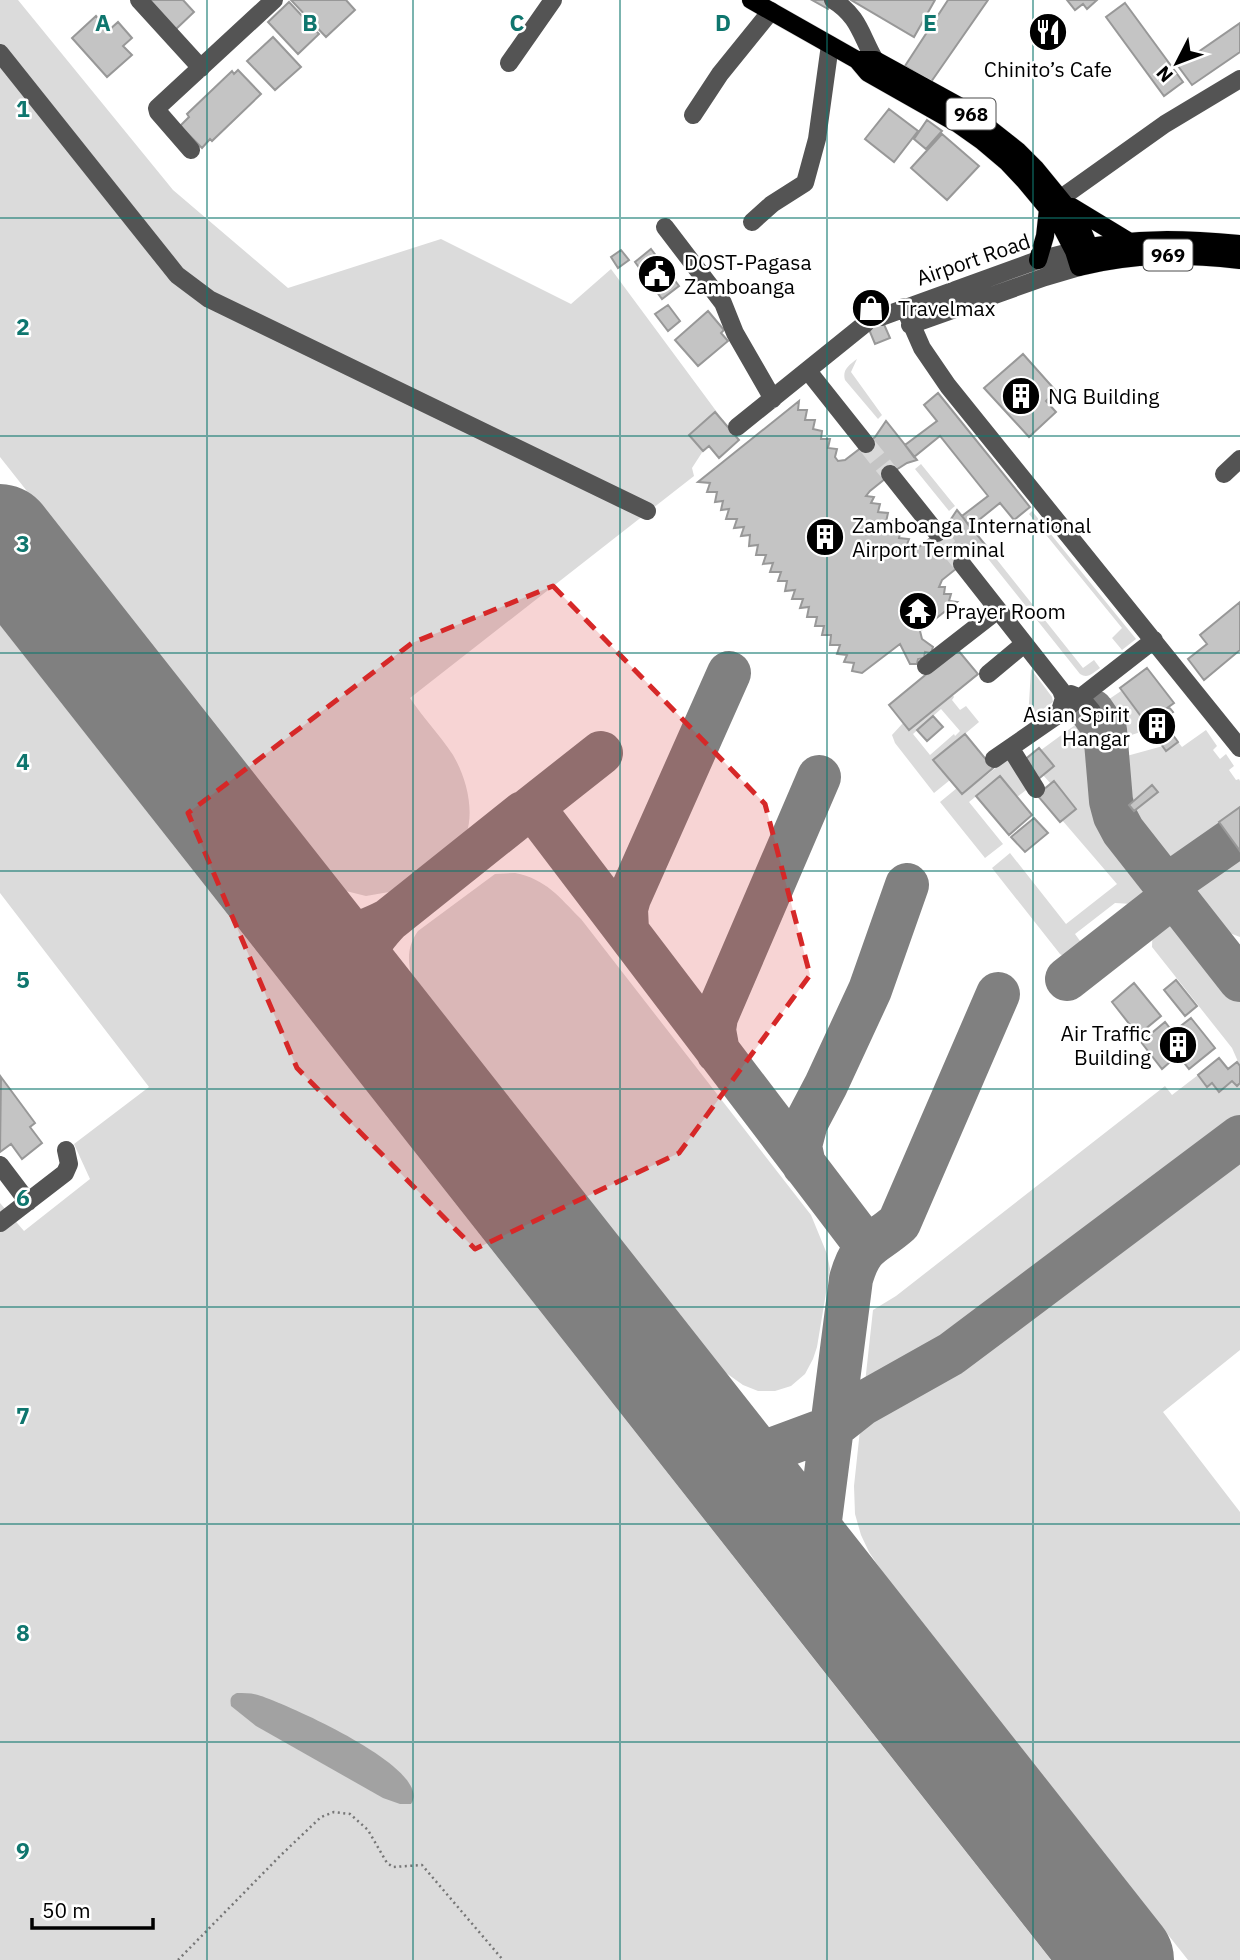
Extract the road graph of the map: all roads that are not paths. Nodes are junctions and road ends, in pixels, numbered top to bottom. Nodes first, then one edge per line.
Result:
1 (139, 0) edge
2 (274, 0) edge
3 (553, 0) edge
4 (751, 0) edge
5 (834, 0) edge
6 (771, 11) junction
7 (830, 45) junction
8 (0, 53) edge
9 (509, 63) dead end
10 (867, 64) junction
11 (201, 68) junction
12 (1240, 79) edge
13 (692, 116) dead end
14 (191, 150) dead end
15 (1057, 203) junction
16 (752, 222) dead end
17 (665, 227) dead end
18 (1240, 244) edge
19 (1139, 245) junction
20 (1085, 257) junction
21 (1038, 260) junction
22 (1240, 260) edge
23 (907, 316) junction
24 (808, 371) junction
25 (773, 399) junction
26 (737, 427) dead end
27 (866, 444) tunnel mouth
28 (1240, 459) edge
29 (890, 474) tunnel mouth
30 (1224, 474) dead end
31 (647, 511) dead end
32 (937, 533) tunnel mouth
33 (962, 564) tunnel mouth
34 (998, 610) junction
35 (1154, 640) junction
36 (1024, 644) junction
37 (926, 666) dead end
38 (988, 674) dead end
39 (1061, 690) junction
40 (1087, 704) junction
41 (1059, 714) junction
42 (1240, 748) edge
43 (1011, 749) junction
44 (994, 759) dead end
45 (1036, 789) dead end
46 (66, 1150) dead end
47 (0, 1165) edge
48 (28, 1202) junction
49 (0, 1223) edge

1 - 11 street
2 - 11 street
3 - 9 street
4 - 6 main road, 968
5 - 10 street
6 - 7 main road, 968
6 - 13 street
7 - 10 main road, 968
7 - 16 street
8 - 31 street
10 - 15 main road, 968
11 - 14 street
12 - 15 street
15 - 19 main road
15 - 20 main road, 968
15 - 21 main road
17 - 25 street
18 - 19 main road, 969
19 - 20 main road, 969
19 - 22 main road, 969
20 - 21 street, Airport Road / 969
20 - 23 street, Airport Road / 969
21 - 23 street, Airport Road / 969
23 - 24 street
23 - 35 street
24 - 25 street
24 - 27 street
25 - 26 street
28 - 30 street
29 - 32 street
33 - 34 street
34 - 36 street
34 - 37 street
35 - 40 street
35 - 42 street
36 - 38 street
36 - 39 street
39 - 40 street
39 - 41 street
40 - 41 street
41 - 43 street
43 - 44 street
43 - 45 street
46 - 48 street
47 - 48 street
48 - 49 street

